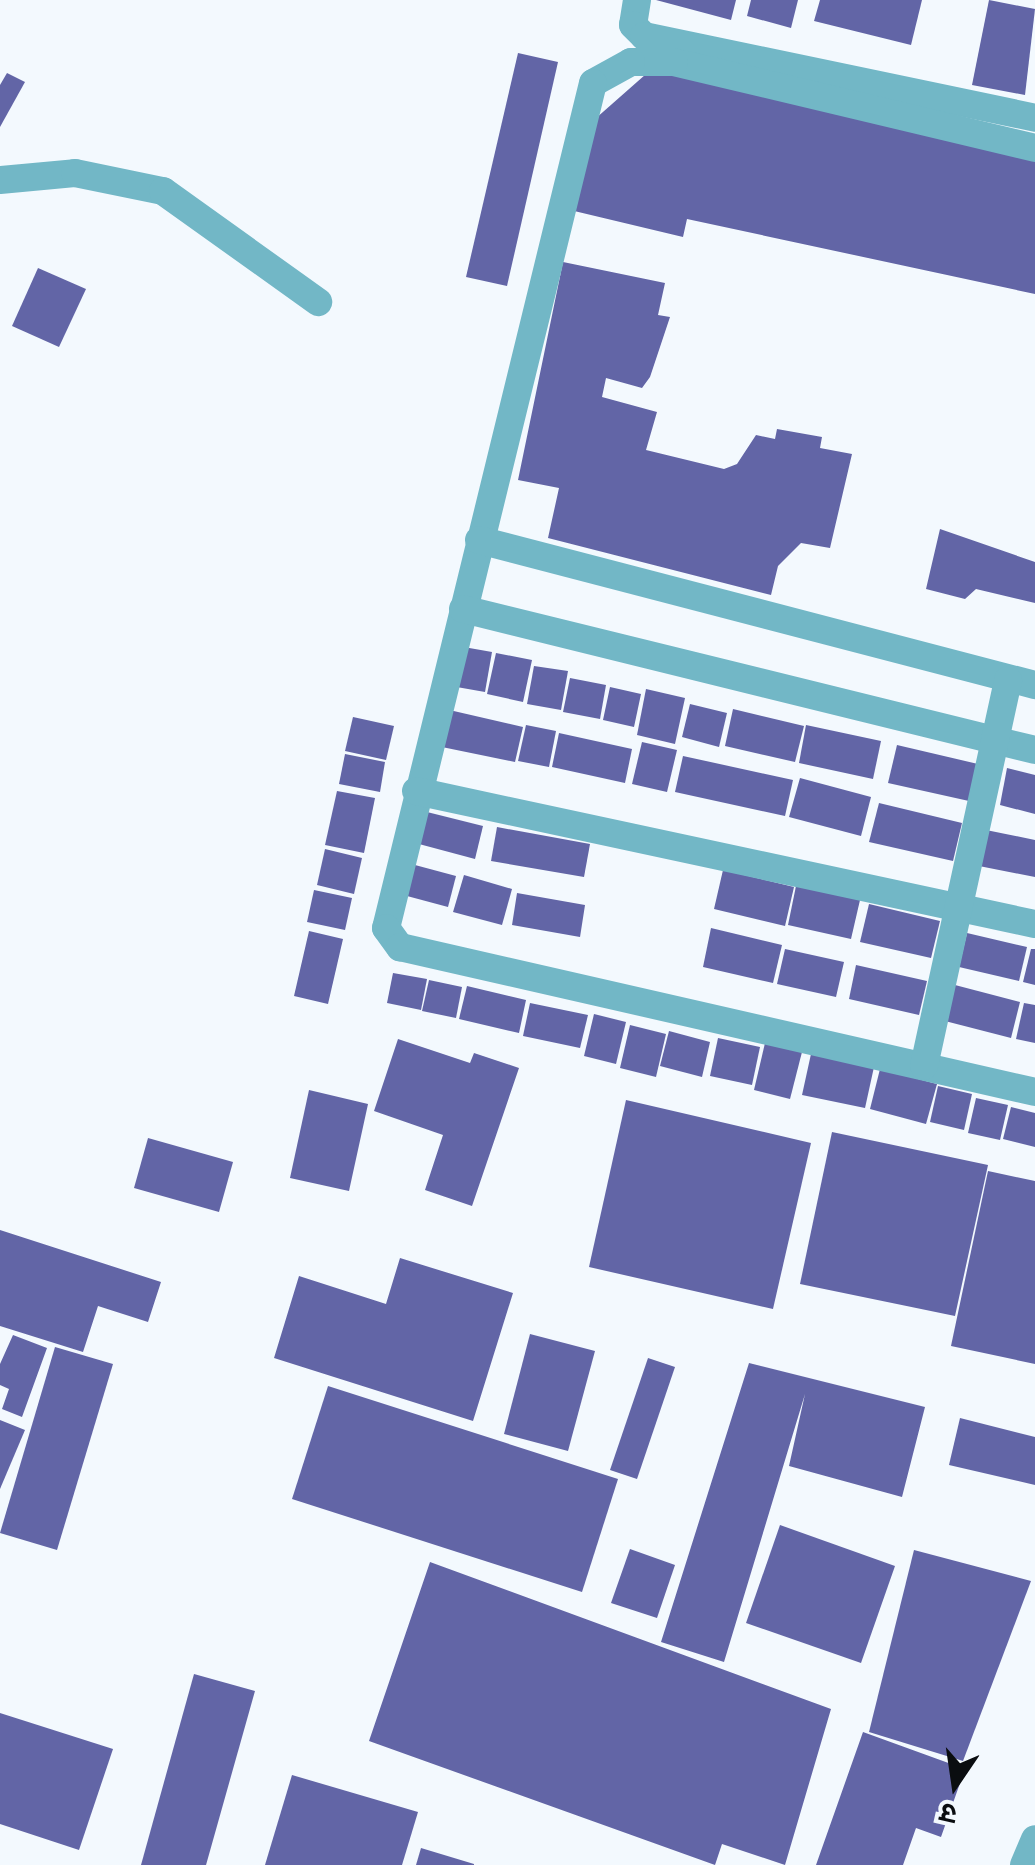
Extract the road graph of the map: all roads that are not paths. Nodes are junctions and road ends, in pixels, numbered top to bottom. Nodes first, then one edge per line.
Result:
1 (637, 0) edge
2 (1035, 118) edge
3 (1035, 148) edge
4 (0, 180) edge
5 (318, 302) dead end
6 (478, 540) junction
7 (463, 609) junction
8 (1021, 683) edge
9 (995, 741) junction
10 (1035, 750) edge
11 (416, 791) junction
12 (958, 906) junction
13 (1035, 924) edge
14 (924, 1066) junction
15 (1035, 1092) edge
16 (1035, 1839) edge
17 (1024, 1865) edge

1 - 2 street
3 - 6 street
4 - 5 street
6 - 7 street
6 - 8 street
7 - 9 street
7 - 11 street
8 - 9 street
9 - 10 street
9 - 12 street
11 - 12 street
11 - 14 street
12 - 13 street
12 - 14 street
14 - 15 street
16 - 17 street

